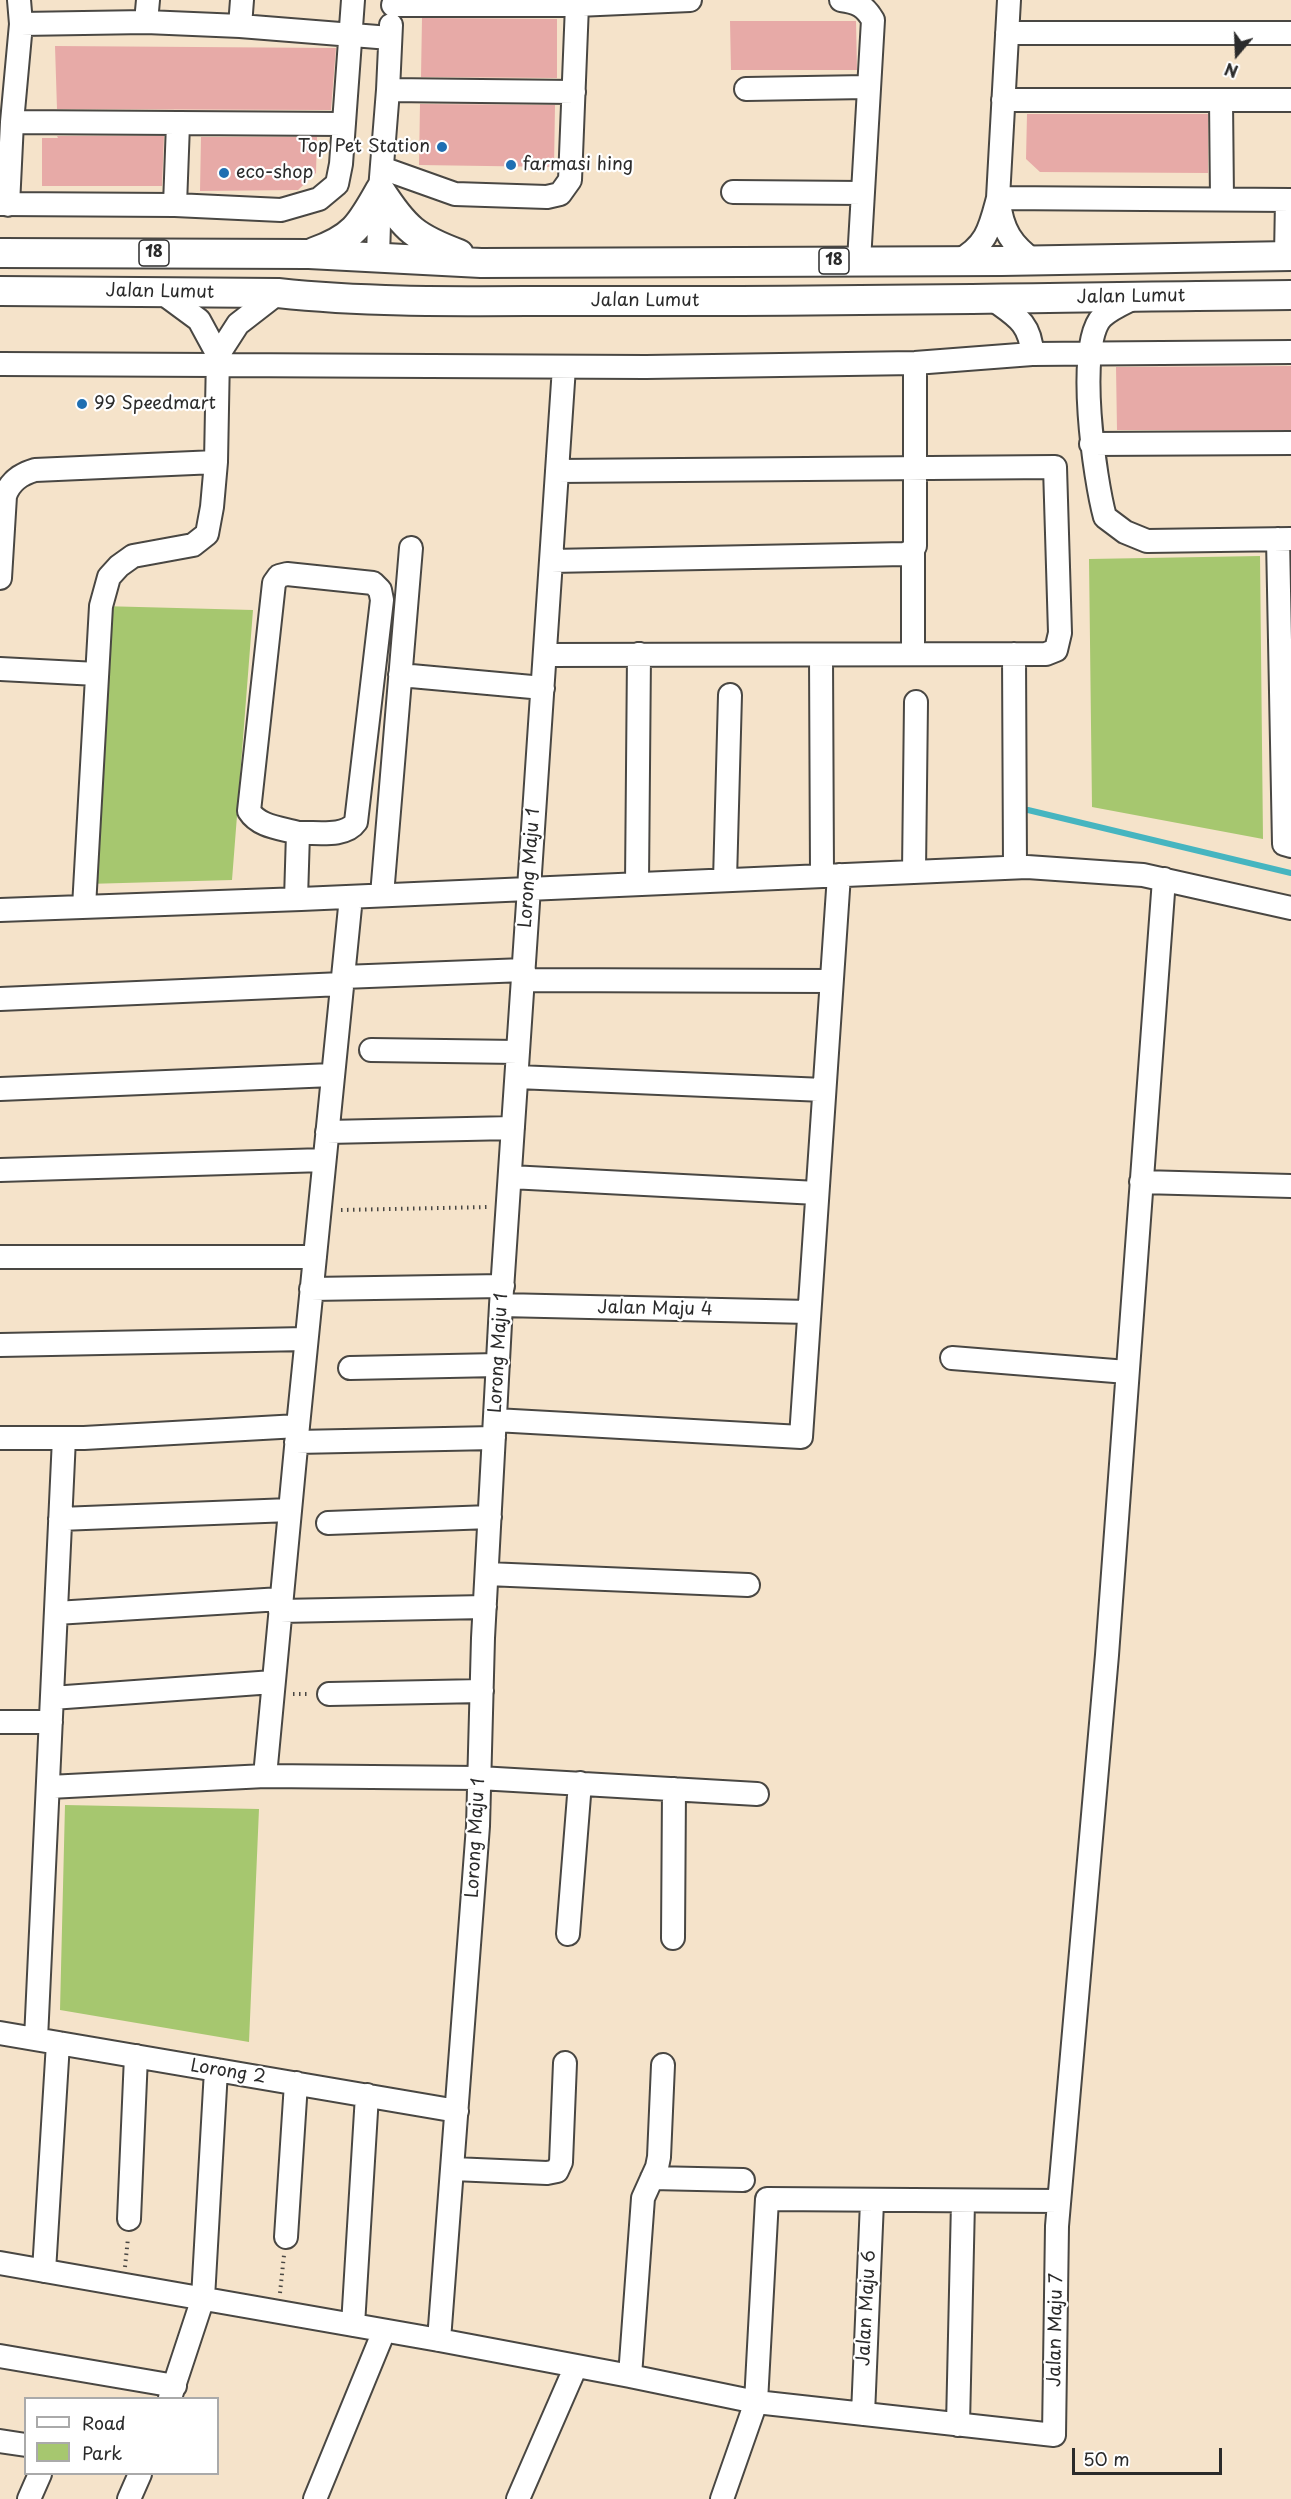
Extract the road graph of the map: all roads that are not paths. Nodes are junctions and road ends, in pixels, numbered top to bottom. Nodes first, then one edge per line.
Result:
1 (19, 0) edge
2 (242, 0) edge
3 (353, 0) edge
4 (690, 0) edge
5 (841, 0) edge
6 (1009, 0) edge
7 (393, 2) edge
8 (577, 5) junction
9 (147, 11) edge
10 (21, 24) junction
11 (240, 26) junction
12 (1007, 33) junction
13 (1291, 33) edge
14 (350, 36) junction
15 (390, 38) junction
16 (867, 87) junction
17 (746, 89) dead end
18 (388, 90) junction
19 (574, 92) junction
20 (1003, 100) junction
21 (1221, 100) junction
22 (1291, 100) edge
23 (12, 123) junction
24 (178, 124) junction
25 (344, 124) junction
26 (381, 179) junction
27 (733, 192) dead end
28 (863, 193) junction
29 (998, 198) junction
30 (1222, 200) junction
31 (1289, 200) edge
32 (4, 205) edge
33 (175, 205) junction
34 (0, 253) edge
35 (309, 254) junction
36 (1289, 256) edge
37 (378, 257) junction
38 (859, 261) junction
39 (958, 261) junction
40 (1034, 261) junction
41 (481, 263) junction
42 (0, 277) edge
43 (0, 291) edge
44 (56, 291) junction
45 (161, 292) junction
46 (278, 293) junction
47 (1291, 295) edge
48 (310, 297) junction
49 (991, 298) junction
50 (1134, 298) junction
51 (445, 300) junction
52 (1291, 352) edge
53 (1090, 353) junction
54 (1032, 354) junction
55 (218, 360) junction
56 (915, 363) junction
57 (0, 364) edge
58 (564, 367) junction
59 (1291, 443) edge
60 (1091, 444) junction
61 (216, 462) junction
62 (915, 467) junction
63 (557, 471) junction
64 (1285, 539) edge
65 (411, 548) dead end
66 (913, 550) junction
67 (551, 561) junction
68 (0, 578) edge
69 (639, 654) junction
70 (913, 654) junction
71 (1014, 654) junction
72 (545, 655) junction
73 (821, 655) junction
74 (0, 669) edge
75 (98, 674) junction
76 (400, 675) junction
77 (543, 688) junction
78 (730, 695) dead end
79 (916, 702) dead end
80 (298, 833) junction
81 (1287, 845) edge
82 (1015, 867) junction
83 (914, 871) junction
84 (830, 875) junction
85 (1164, 879) junction
86 (725, 880) junction
87 (637, 883) junction
88 (529, 888) junction
89 (382, 895) junction
90 (351, 897) junction
91 (296, 899) junction
92 (84, 906) junction
93 (1291, 908) edge
94 (0, 910) edge
95 (524, 975) junction
96 (342, 980) junction
97 (831, 981) junction
98 (0, 999) edge
99 (371, 1050) dead end
100 (518, 1052) junction
101 (332, 1075) junction
102 (517, 1077) junction
103 (0, 1089) edge
104 (824, 1090) junction
105 (513, 1128) junction
106 (327, 1132) junction
107 (324, 1160) junction
108 (0, 1170) edge
109 (510, 1178) junction
110 (1141, 1182) junction
111 (1291, 1186) edge
112 (817, 1193) junction
113 (0, 1257) edge
114 (315, 1257) junction
115 (311, 1289) junction
116 (502, 1295) junction
117 (809, 1312) junction
118 (306, 1339) junction
119 (0, 1345) edge
120 (952, 1358) dead end
121 (498, 1365) junction
122 (350, 1368) dead end
123 (1127, 1372) junction
124 (495, 1429) junction
125 (297, 1434) junction
126 (0, 1438) edge
127 (64, 1438) junction
128 (290, 1510) junction
129 (490, 1517) junction
130 (60, 1519) junction
131 (328, 1523) dead end
132 (487, 1574) junction
133 (748, 1585) dead end
134 (281, 1605) junction
135 (485, 1607) junction
136 (56, 1612) junction
137 (273, 1688) junction
138 (482, 1691) junction
139 (329, 1694) road end
140 (52, 1698) junction
141 (0, 1722) edge
142 (51, 1722) junction
143 (265, 1776) junction
144 (479, 1778) junction
145 (580, 1783) junction
146 (49, 1787) junction
147 (674, 1789) junction
148 (757, 1794) dead end
149 (568, 1934) dead end
150 (673, 1938) dead end
151 (0, 2033) edge
152 (36, 2039) junction
153 (58, 2043) junction
154 (136, 2056) junction
155 (565, 2063) dead end
156 (663, 2065) dead end
157 (216, 2070) junction
158 (296, 2083) junction
159 (367, 2095) junction
160 (457, 2110) junction
161 (453, 2169) junction
162 (652, 2178) junction
163 (743, 2180) dead end
164 (1059, 2201) junction
165 (872, 2202) junction
166 (963, 2202) junction
167 (129, 2219) road end
168 (286, 2237) road end
169 (0, 2263) edge
170 (44, 2271) junction
171 (203, 2298) junction
172 (353, 2325) junction
173 (384, 2331) junction
174 (439, 2340) junction
175 (0, 2356) edge
176 (576, 2366) junction
177 (630, 2376) junction
178 (173, 2392) edge
179 (756, 2402) junction
180 (862, 2414) junction
181 (958, 2425) junction
182 (0, 2441) edge
183 (24, 2445) edge
184 (40, 2475) edge
185 (140, 2475) edge
186 (29, 2499) edge
187 (129, 2499) edge
188 (315, 2499) edge
189 (518, 2499) edge
190 (722, 2499) edge

1 - 10 street
2 - 11 street
3 - 14 street
4 - 8 street
5 - 16 street
6 - 12 street
7 - 8 street
7 - 15 street
8 - 19 street
9 - 10 street
9 - 11 street
10 - 23 street
11 - 14 street
12 - 13 street
12 - 20 street
14 - 15 street
14 - 25 street
15 - 18 street
16 - 17 street
16 - 28 street
18 - 19 street
18 - 26 street
19 - 26 street
20 - 21 street
20 - 29 street
21 - 22 street
21 - 30 street
23 - 24 street
23 - 32 street
24 - 25 street
24 - 33 street
25 - 33 street
26 - 35 main road
26 - 37 street
26 - 41 main road
27 - 28 street
28 - 38 street
29 - 30 street
29 - 39 street
29 - 40 street
30 - 31 street
31 - 36 street
32 - 33 street
34 - 35 main road, Jalan Lumut / 18
35 - 37 main road, Jalan Lumut / 18
36 - 40 main road, Jalan Lumut / 18
37 - 41 main road, Jalan Lumut / 18
37 - 48 main road
37 - 51 main road
38 - 39 main road, Jalan Lumut / 18
38 - 41 main road, Jalan Lumut / 18
39 - 40 main road, Jalan Lumut / 18
42 - 44 main road
43 - 44 main road, Jalan Lumut / 18
44 - 45 main road, Jalan Lumut / 18
45 - 46 main road, Jalan Lumut / 18
45 - 55 street
46 - 48 main road, Jalan Lumut / 18
46 - 55 street
47 - 50 main road, Jalan Lumut / 18
48 - 51 main road, Jalan Lumut / 18
49 - 50 main road, Jalan Lumut / 18
49 - 51 main road, Jalan Lumut / 18
49 - 54 street
50 - 53 street
52 - 53 street
53 - 54 street
53 - 60 street
54 - 56 street
55 - 57 street
55 - 58 street
55 - 61 street
56 - 58 street
56 - 62 street
58 - 63 street, Lorong Maju 1
59 - 60 street
60 - 64 street
61 - 68 street
61 - 75 street
62 - 63 street
62 - 66 street
62 - 71 street
63 - 67 street, Lorong Maju 1
64 - 81 street
65 - 76 street
66 - 67 street
66 - 70 street
67 - 72 street, Lorong Maju 1
69 - 72 street
69 - 73 street
69 - 87 street
70 - 71 street
70 - 73 street
71 - 82 street
72 - 77 street, Lorong Maju 1
73 - 84 street
74 - 75 street
75 - 92 street
76 - 77 street
76 - 89 street
77 - 88 street, Lorong Maju 1
78 - 86 street
79 - 83 street
80 - 80 street
80 - 91 street
82 - 83 street
82 - 85 street
83 - 84 street
84 - 86 street
84 - 97 street
85 - 93 street
85 - 110 street, Jalan Maju 7
86 - 87 street
87 - 88 street
88 - 89 street
88 - 95 street, Lorong Maju 1
89 - 90 street
90 - 91 street
90 - 96 street
91 - 92 street
92 - 94 street
95 - 96 street
95 - 97 street
95 - 100 street, Lorong Maju 1
96 - 98 street
96 - 101 street
97 - 104 street
99 - 100 street
100 - 102 street, Lorong Maju 1
101 - 103 street
101 - 106 street
102 - 104 street
102 - 105 street, Lorong Maju 1
104 - 112 street
105 - 106 street
105 - 109 street, Lorong Maju 1
106 - 107 street
107 - 108 street
107 - 114 street
109 - 112 street
109 - 116 street, Lorong Maju 1
110 - 111 street
110 - 123 street, Jalan Maju 7
112 - 117 street
113 - 114 street
114 - 115 street
115 - 116 street, Jalan Maju 4
115 - 118 street
116 - 117 street, Jalan Maju 4
116 - 121 street, Lorong Maju 1
117 - 124 street
118 - 119 street
118 - 125 street
120 - 123 street
121 - 122 street
121 - 124 street, Lorong Maju 1
123 - 164 street, Jalan Maju 7
124 - 125 street
124 - 129 street, Lorong Maju 1
125 - 127 street
125 - 128 street
126 - 127 street
127 - 130 street
128 - 130 street
128 - 134 street
129 - 131 street
129 - 132 street, Lorong Maju 1
130 - 136 street
132 - 133 street
132 - 135 street, Lorong Maju 1
134 - 135 street
134 - 136 street
134 - 137 street
135 - 138 street, Lorong Maju 1
136 - 140 street
137 - 140 street
137 - 143 street
138 - 139 street
138 - 144 street, Lorong Maju 1
140 - 142 street
141 - 142 street
142 - 146 street
143 - 144 street
143 - 146 street
144 - 145 street
144 - 160 street, Lorong Maju 1
145 - 147 street
145 - 149 street
146 - 152 street
147 - 148 street
147 - 150 street
151 - 152 street, Lorong 2
152 - 153 street, Lorong 2
153 - 154 street, Lorong 2
153 - 170 street
154 - 157 street, Lorong 2
154 - 167 street
155 - 161 street
156 - 162 street
157 - 158 street, Lorong 2
157 - 171 street
158 - 159 street, Lorong 2
158 - 168 street
159 - 160 street, Lorong 2
159 - 172 street
160 - 161 street, Lorong Maju 1
161 - 174 street, Lorong Maju 1
162 - 163 street
162 - 177 street
164 - 166 street
164 - 181 street, Jalan Maju 7
165 - 166 street
165 - 179 street
165 - 180 street, Jalan Maju 6
166 - 181 street
169 - 170 street
170 - 171 street
171 - 172 street
171 - 178 street
172 - 173 street
173 - 174 street
173 - 188 street
174 - 176 street
175 - 178 street
176 - 177 street
176 - 189 street
177 - 179 street
179 - 180 street
179 - 190 street
180 - 181 street
182 - 183 street
184 - 186 street
185 - 187 street

